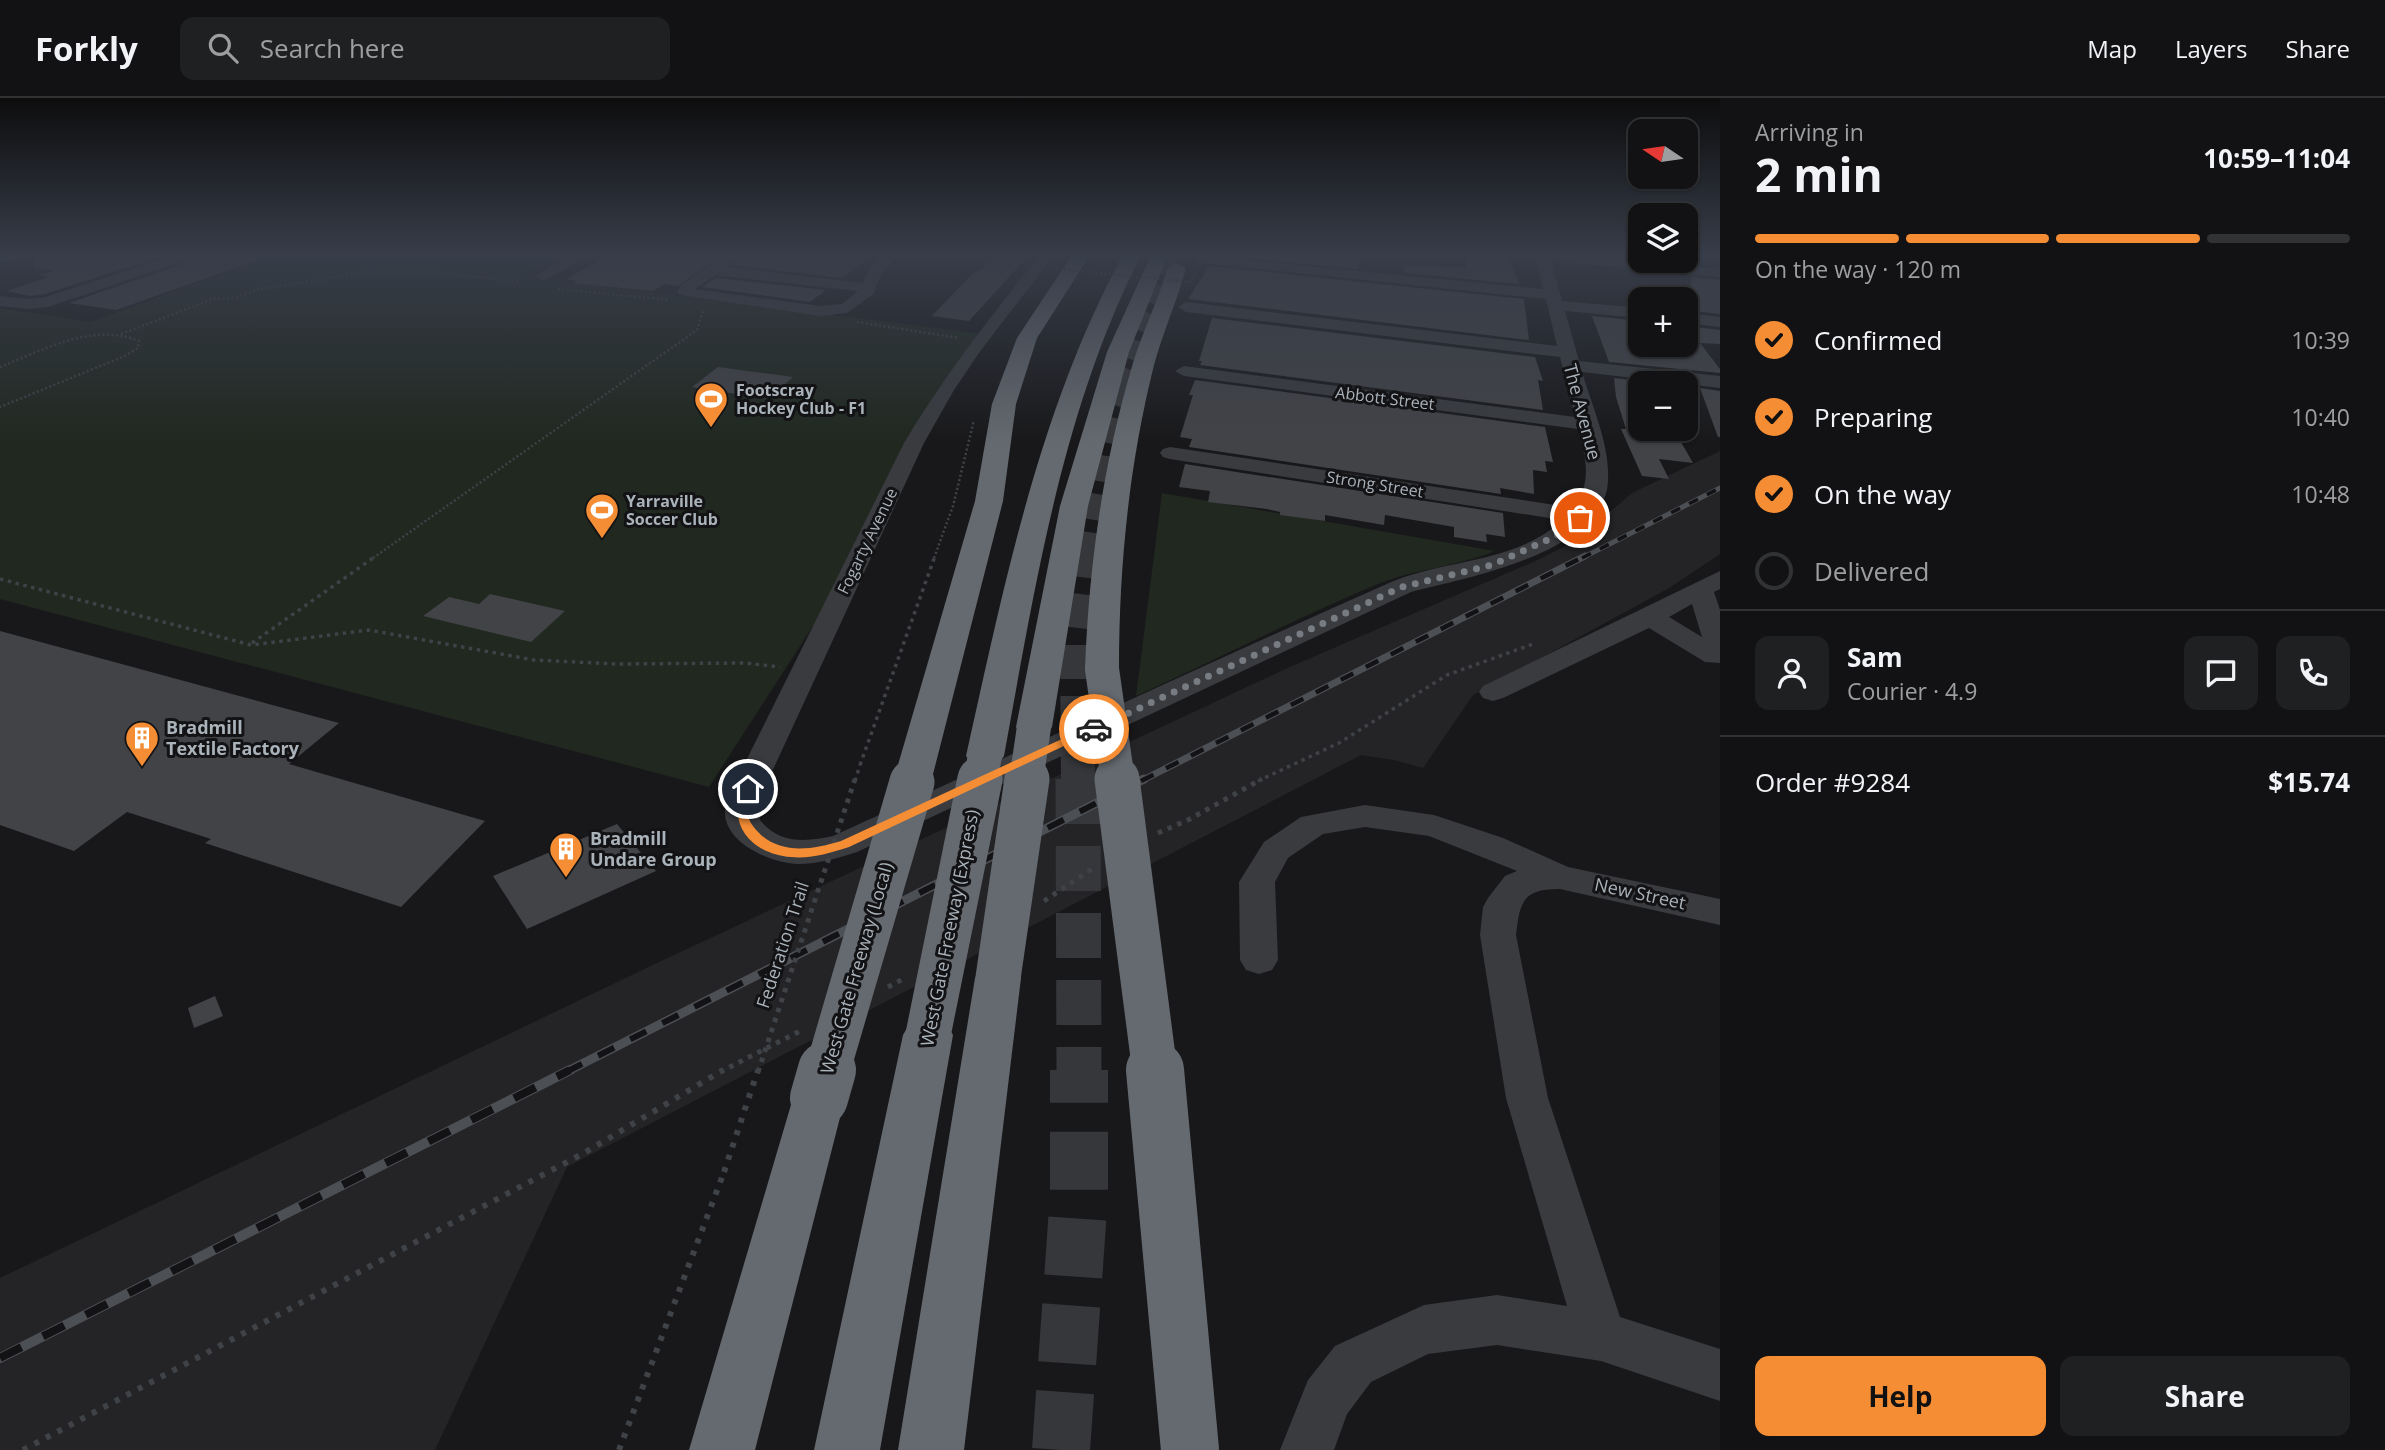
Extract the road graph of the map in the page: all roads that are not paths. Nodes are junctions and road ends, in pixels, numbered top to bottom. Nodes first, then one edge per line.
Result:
1 (998, 318) edge
2 (1040, 318) edge
3 (1065, 318) edge
4 (1101, 318) edge
5 (1144, 318) edge
6 (1160, 318) edge
7 (1360, 318) edge
8 (1558, 318) edge
9 (1698, 319) edge
10 (1720, 322) edge
11 (1060, 326) dead end
12 (1568, 358) junction
13 (1184, 371) dead end
14 (1720, 382) edge
15 (1028, 400) dead end
16 (1586, 424) junction
17 (1170, 453) dead end
18 (989, 501) junction
19 (1580, 518) junction
20 (1711, 585) edge
21 (1650, 617) junction
22 (1719, 657) edge
23 (1493, 692) dead end
24 (765, 845) joint
25 (1559, 877) junction
26 (1720, 912) edge
27 (1259, 960) dead end
28 (1601, 1336) junction
29 (1720, 1375) edge
30 (722, 1450) edge
31 (847, 1450) edge
32 (931, 1450) edge
33 (1190, 1450) edge
34 (1307, 1450) edge

1 - 24 street, Fogarty Avenue
2 - 18 highway, West Gate Freeway (Local)
3 - 11 highway
4 - 31 highway, West Gate Freeway (Express), bridge
5 - 32 highway, bridge
6 - 33 highway, bridge
7 - 12 street
8 - 12 street, The Avenue
9 - 10 street
12 - 14 street
12 - 16 street, The Avenue
13 - 16 street, Abbott Street
15 - 18 highway
16 - 19 street, The Avenue
17 - 19 street, Strong Street
18 - 30 highway, West Gate Freeway (Local), bridge
19 - 24 street, The Avenue
20 - 21 street
20 - 22 street
21 - 22 street
21 - 23 street
25 - 26 street, New Street
25 - 27 street
25 - 28 street
28 - 29 street
28 - 34 street

